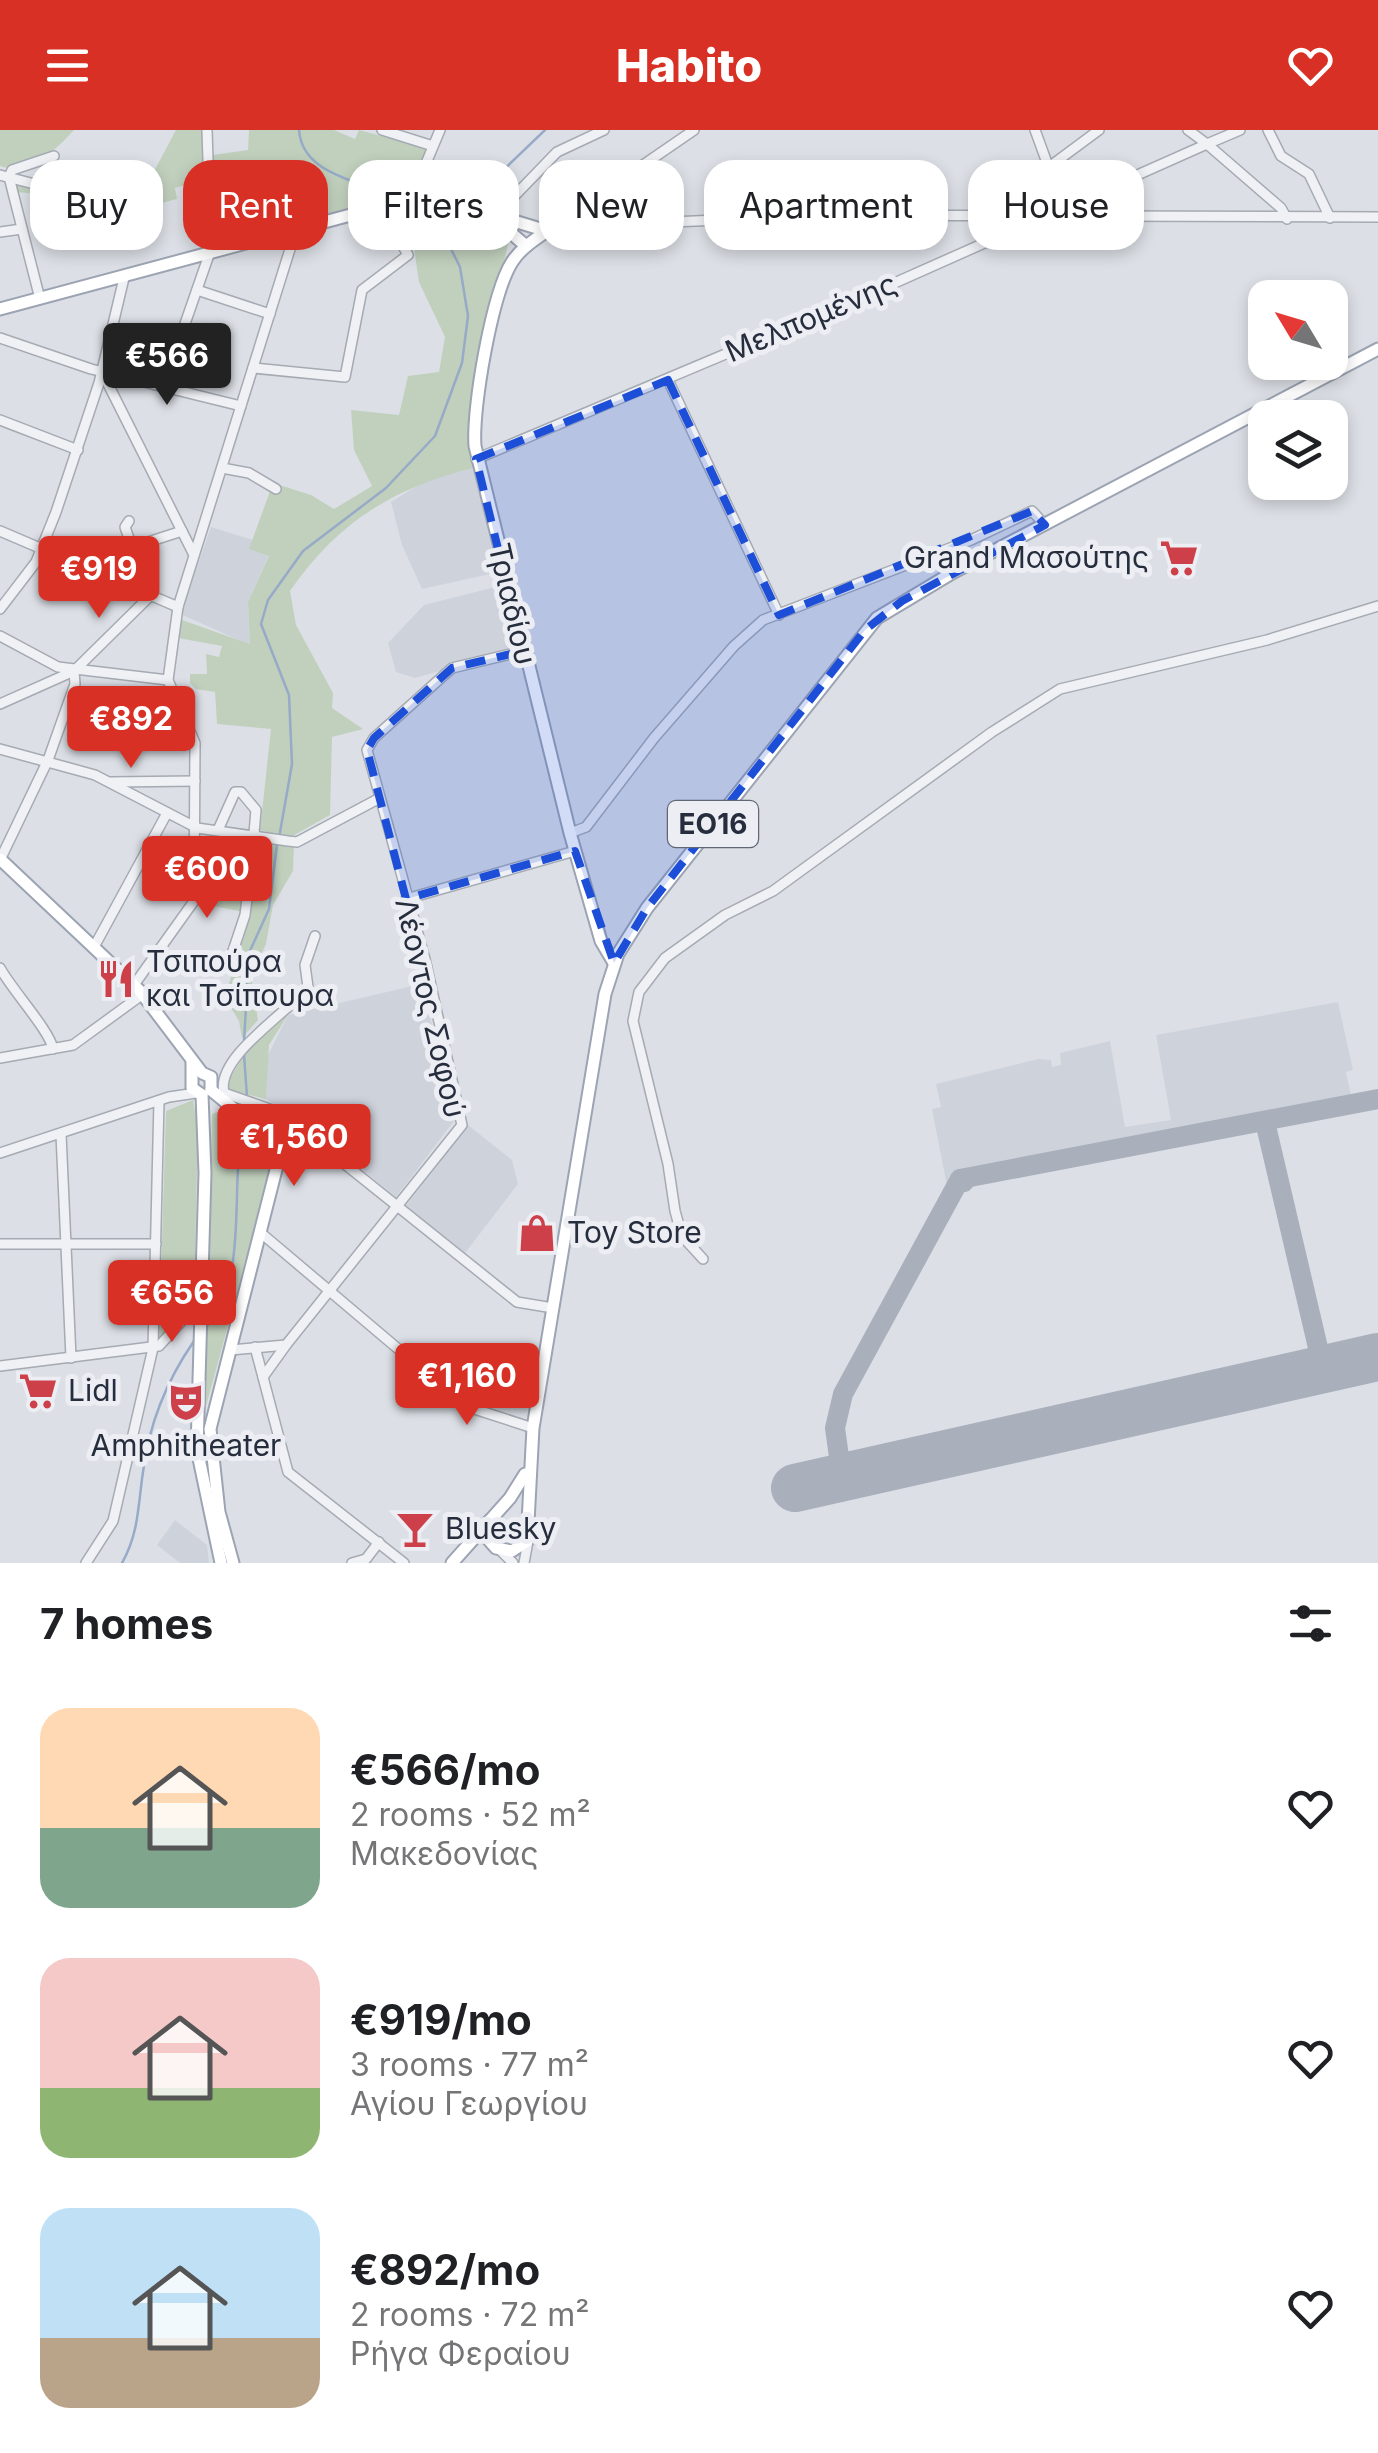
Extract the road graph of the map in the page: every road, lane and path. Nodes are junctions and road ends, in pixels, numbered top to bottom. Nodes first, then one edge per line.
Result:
1 (208, 130) edge
2 (382, 130) edge
3 (440, 130) edge
4 (604, 130) edge
5 (694, 130) edge
6 (1035, 130) edge
7 (1100, 130) edge
8 (1188, 130) edge
9 (1240, 130) edge
10 (1268, 130) edge
11 (1220, 134) edge
12 (1207, 144) junction
13 (432, 146) junction
14 (54, 156) dead end
15 (427, 160) edge
16 (650, 160) edge
17 (1046, 160) edge
18 (1059, 160) edge
19 (1144, 172) edge
20 (4, 176) edge
21 (30, 183) edge
22 (519, 191) edge
23 (968, 214) edge
24 (1144, 216) edge
25 (1378, 217) edge
26 (1330, 218) junction
27 (1286, 220) junction
28 (684, 221) edge
29 (22, 229) junction
30 (0, 232) edge
31 (519, 236) edge
32 (539, 236) edge
33 (526, 246) junction
34 (226, 250) edge
35 (290, 250) edge
36 (404, 250) edge
37 (515, 250) edge
38 (968, 250) edge
39 (209, 255) junction
40 (515, 257) junction
41 (124, 278) junction
42 (197, 290) junction
43 (40, 300) junction
44 (0, 309) edge
45 (270, 314) junction
46 (0, 338) edge
47 (1378, 350) edge
48 (253, 368) junction
49 (102, 372) junction
50 (668, 380) junction
51 (163, 387) junction
52 (241, 406) junction
53 (0, 420) edge
54 (78, 450) junction
55 (476, 459) junction
56 (222, 468) junction
57 (276, 489) dead end
58 (129, 521) dead end
59 (1045, 525) junction
60 (0, 530) edge
61 (182, 531) junction
62 (200, 537) junction
63 (43, 548) junction
64 (133, 550) junction
65 (194, 555) junction
66 (86, 568) junction
67 (148, 598) junction
68 (1378, 606) edge
69 (178, 607) junction
70 (0, 609) edge
71 (779, 614) junction
72 (0, 636) edge
73 (523, 651) junction
74 (74, 672) junction
75 (168, 680) junction
76 (0, 704) edge
77 (0, 749) edge
78 (48, 760) junction
79 (195, 781) junction
80 (111, 782) junction
81 (378, 799) junction
82 (166, 812) junction
83 (197, 828) junction
84 (218, 830) junction
85 (570, 833) junction
86 (258, 834) junction
87 (575, 851) junction
88 (0, 860) edge
89 (406, 899) junction
90 (316, 936) dead end
91 (94, 947) junction
92 (614, 962) junction
93 (229, 963) dead end
94 (0, 968) edge
95 (4, 984) edge
96 (138, 989) junction
97 (52, 1049) junction
98 (0, 1058) edge
99 (204, 1084) junction
100 (164, 1099) junction
101 (294, 1124) junction
102 (61, 1134) junction
103 (276, 1144) junction
104 (0, 1153) edge
105 (398, 1207) junction
106 (261, 1233) junction
107 (0, 1244) edge
108 (66, 1244) junction
109 (156, 1244) junction
110 (703, 1259) dead end
111 (331, 1289) junction
112 (553, 1308) junction
113 (202, 1312) junction
114 (286, 1345) junction
115 (255, 1347) junction
116 (152, 1348) junction
117 (230, 1350) junction
118 (71, 1358) junction
119 (0, 1366) edge
120 (263, 1377) junction
121 (533, 1428) junction
122 (532, 1457) junction
123 (204, 1459) junction
124 (492, 1517) junction
125 (529, 1529) junction
126 (379, 1542) junction
127 (498, 1549) junction
128 (456, 1558) edge
129 (86, 1563) edge
130 (221, 1563) edge
131 (233, 1563) edge
132 (352, 1563) edge
133 (404, 1563) edge
134 (513, 1563) edge
135 (524, 1563) edge

1 - 39 street
2 - 13 street
3 - 13 street
4 - 22 street
5 - 16 street
6 - 17 street
7 - 18 street
8 - 12 street
9 - 11 street, Μελπομένης
10 - 26 street
11 - 12 street, Μελπομένης
12 - 19 street, Μελπομένης
12 - 27 street
13 - 15 street
14 - 20 street
20 - 21 street
20 - 29 street
23 - 28 street
24 - 27 street
25 - 26 street
26 - 27 street
29 - 30 street
29 - 43 street
31 - 33 main road
32 - 33 main road, Τριαδίου
33 - 40 main road, Τριαδίου
34 - 39 main road
35 - 45 street
36 - 48 street
37 - 40 main road
38 - 50 street, Μελπομένης
39 - 41 main road
39 - 42 street
40 - 55 main road, Τριαδίου
41 - 43 main road
41 - 49 street
42 - 45 street
42 - 51 street
43 - 44 main road
45 - 48 street
46 - 49 street
47 - 59 main road, ΕΟ16
48 - 52 street
49 - 51 street
49 - 54 street
49 - 61 street
50 - 55 street, Μελπομένης
50 - 71 street
51 - 52 street
52 - 56 street
53 - 54 street
54 - 63 street
55 - 73 main road, Τριαδίου
56 - 57 street
56 - 62 street
58 - 64 street
59 - 71 street
59 - 92 main road, ΕΟ16
60 - 63 street
61 - 62 street
61 - 64 street
61 - 65 street
62 - 65 street
63 - 66 street
63 - 70 street
64 - 66 street
65 - 69 street
66 - 67 street
67 - 69 street
67 - 74 street
68 - 110 street
69 - 75 street
71 - 85 street
72 - 74 street
73 - 81 street, Λέοντος Σοφού
73 - 85 main road, Τριαδίου
74 - 75 street
74 - 76 street
74 - 78 street
75 - 79 street
77 - 78 street
78 - 80 street
78 - 88 street
79 - 80 street
79 - 83 street
80 - 82 street
81 - 86 street
81 - 89 street, Λέοντος Σοφού
82 - 83 street
82 - 91 street
83 - 84 street
83 - 96 street
84 - 86 street
84 - 86 street
85 - 87 main road, Τριαδίου
86 - 93 street
87 - 89 street
87 - 92 main road, Τριαδίου
88 - 91 main road
89 - 105 street, Λέοντος Σοφού
90 - 99 street
91 - 96 main road
92 - 112 main road, ΕΟ16
94 - 95 street
95 - 97 street
96 - 97 street
96 - 99 main road
97 - 98 street
99 - 100 street
99 - 101 street
99 - 103 main road
99 - 113 main road
100 - 102 street
100 - 109 street
101 - 103 street
101 - 105 street
102 - 104 street
102 - 108 street
103 - 106 main road
105 - 111 street, Λέοντος Σοφού
105 - 112 street
106 - 111 street
106 - 117 main road
107 - 108 street
108 - 109 street
108 - 118 street
109 - 116 street
111 - 114 street, Λέοντος Σοφού
111 - 121 street
112 - 121 main road, ΕΟ16
113 - 116 street
113 - 123 main road
114 - 115 street
114 - 120 street, Λέοντος Σοφού
115 - 117 street
115 - 120 street
116 - 118 street
116 - 129 street
117 - 123 main road
118 - 119 street
120 - 126 street
121 - 122 main road, ΕΟ16
122 - 124 main road, ΕΟ16
122 - 125 main road, ΕΟ16
123 - 130 main road
123 - 131 main road
124 - 125 main road
124 - 127 main road
124 - 128 main road, ΕΟ16
125 - 127 main road, ΕΟ16
125 - 135 street
126 - 132 street
126 - 133 street
127 - 128 main road, ΕΟ16
127 - 134 street

